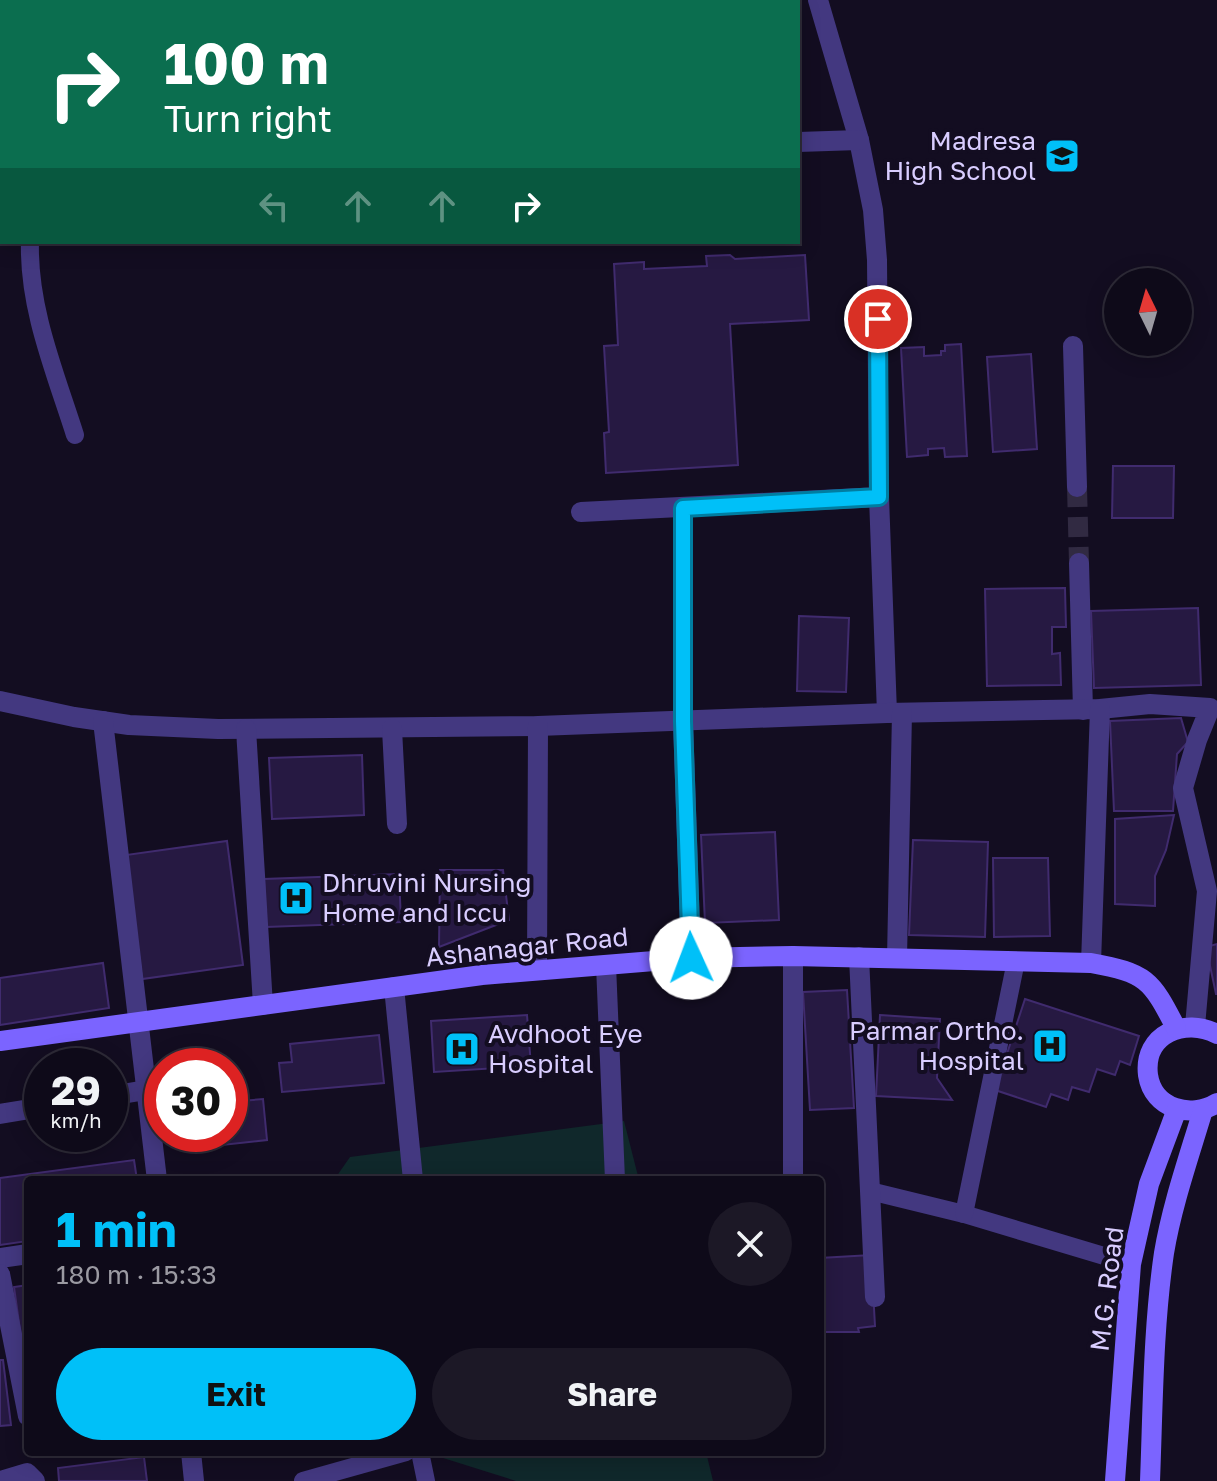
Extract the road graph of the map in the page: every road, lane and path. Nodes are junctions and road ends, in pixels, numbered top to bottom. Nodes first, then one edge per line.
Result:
1 (818, 0) edge
2 (859, 140) junction
3 (800, 142) edge
4 (30, 244) edge
5 (1073, 346) dead end
6 (75, 435) dead end
7 (1077, 487) tunnel mouth
8 (879, 497) junction
9 (683, 508) junction
10 (581, 512) dead end
11 (1079, 563) tunnel mouth
12 (0, 701) edge
13 (1214, 708) edge
14 (1092, 710) junction
15 (894, 713) junction
16 (103, 721) junction
17 (683, 721) junction
18 (538, 726) junction
19 (246, 729) junction
20 (392, 729) junction
21 (397, 824) dead end
22 (793, 956) junction
23 (859, 957) junction
24 (691, 958) junction
25 (897, 958) junction
26 (1016, 961) junction
27 (1091, 963) junction
28 (606, 965) junction
29 (537, 970) junction
30 (394, 987) junction
31 (263, 1005) junction
32 (139, 1022) junction
33 (1185, 1027) junction
34 (1217, 1034) edge
35 (0, 1041) edge
36 (144, 1071) edge
37 (1210, 1107) edge
38 (1177, 1109) junction
39 (24, 1110) edge
40 (0, 1114) edge
41 (154, 1152) edge
42 (157, 1176) edge
43 (413, 1176) edge
44 (615, 1176) edge
45 (793, 1176) edge
46 (870, 1191) junction
47 (964, 1214) junction
48 (24, 1255) edge
49 (0, 1258) edge
50 (1131, 1264) junction
51 (0, 1274) edge
52 (875, 1297) dead end
53 (24, 1396) edge
54 (191, 1456) edge
55 (392, 1456) edge
56 (421, 1456) edge
57 (1, 1481) edge
58 (35, 1481) edge
59 (194, 1481) edge
60 (303, 1481) edge
61 (426, 1481) edge
62 (1115, 1481) edge
63 (1150, 1481) edge

1 - 2 street
2 - 3 street
2 - 8 street
4 - 6 lane
5 - 7 street
8 - 9 street
8 - 15 street
9 - 10 street
9 - 17 street
11 - 14 street
12 - 16 street
13 - 14 street
13 - 33 street
14 - 15 street
14 - 27 street
15 - 17 street
15 - 25 street
16 - 19 street
16 - 32 street
17 - 18 street
17 - 24 street
18 - 20 street
18 - 29 street
19 - 20 street
19 - 31 street
20 - 21 street
22 - 23 main road, Ashanagar Road
22 - 24 main road, Ashanagar Road
22 - 45 street
23 - 25 main road, Ashanagar Road
23 - 46 street
24 - 28 main road, Ashanagar Road
25 - 26 main road, Ashanagar Road
26 - 27 main road, Ashanagar Road
26 - 47 lane
27 - 33 main road, Ashanagar Road
28 - 29 main road, Ashanagar Road
28 - 44 street
29 - 30 main road, Ashanagar Road
30 - 31 main road, Ashanagar Road
30 - 43 street
31 - 32 main road, Ashanagar Road
32 - 35 main road, Ashanagar Road
32 - 36 street
33 - 34 main road
33 - 38 main road
37 - 38 main road
37 - 63 main road
38 - 50 main road, M.G. Road
39 - 40 street
41 - 42 street
46 - 47 lane
46 - 52 street
47 - 50 lane
48 - 49 street
50 - 62 main road, M.G. Road
51 - 53 street
54 - 59 street
55 - 60 lane
56 - 61 lane
57 - 58 street

